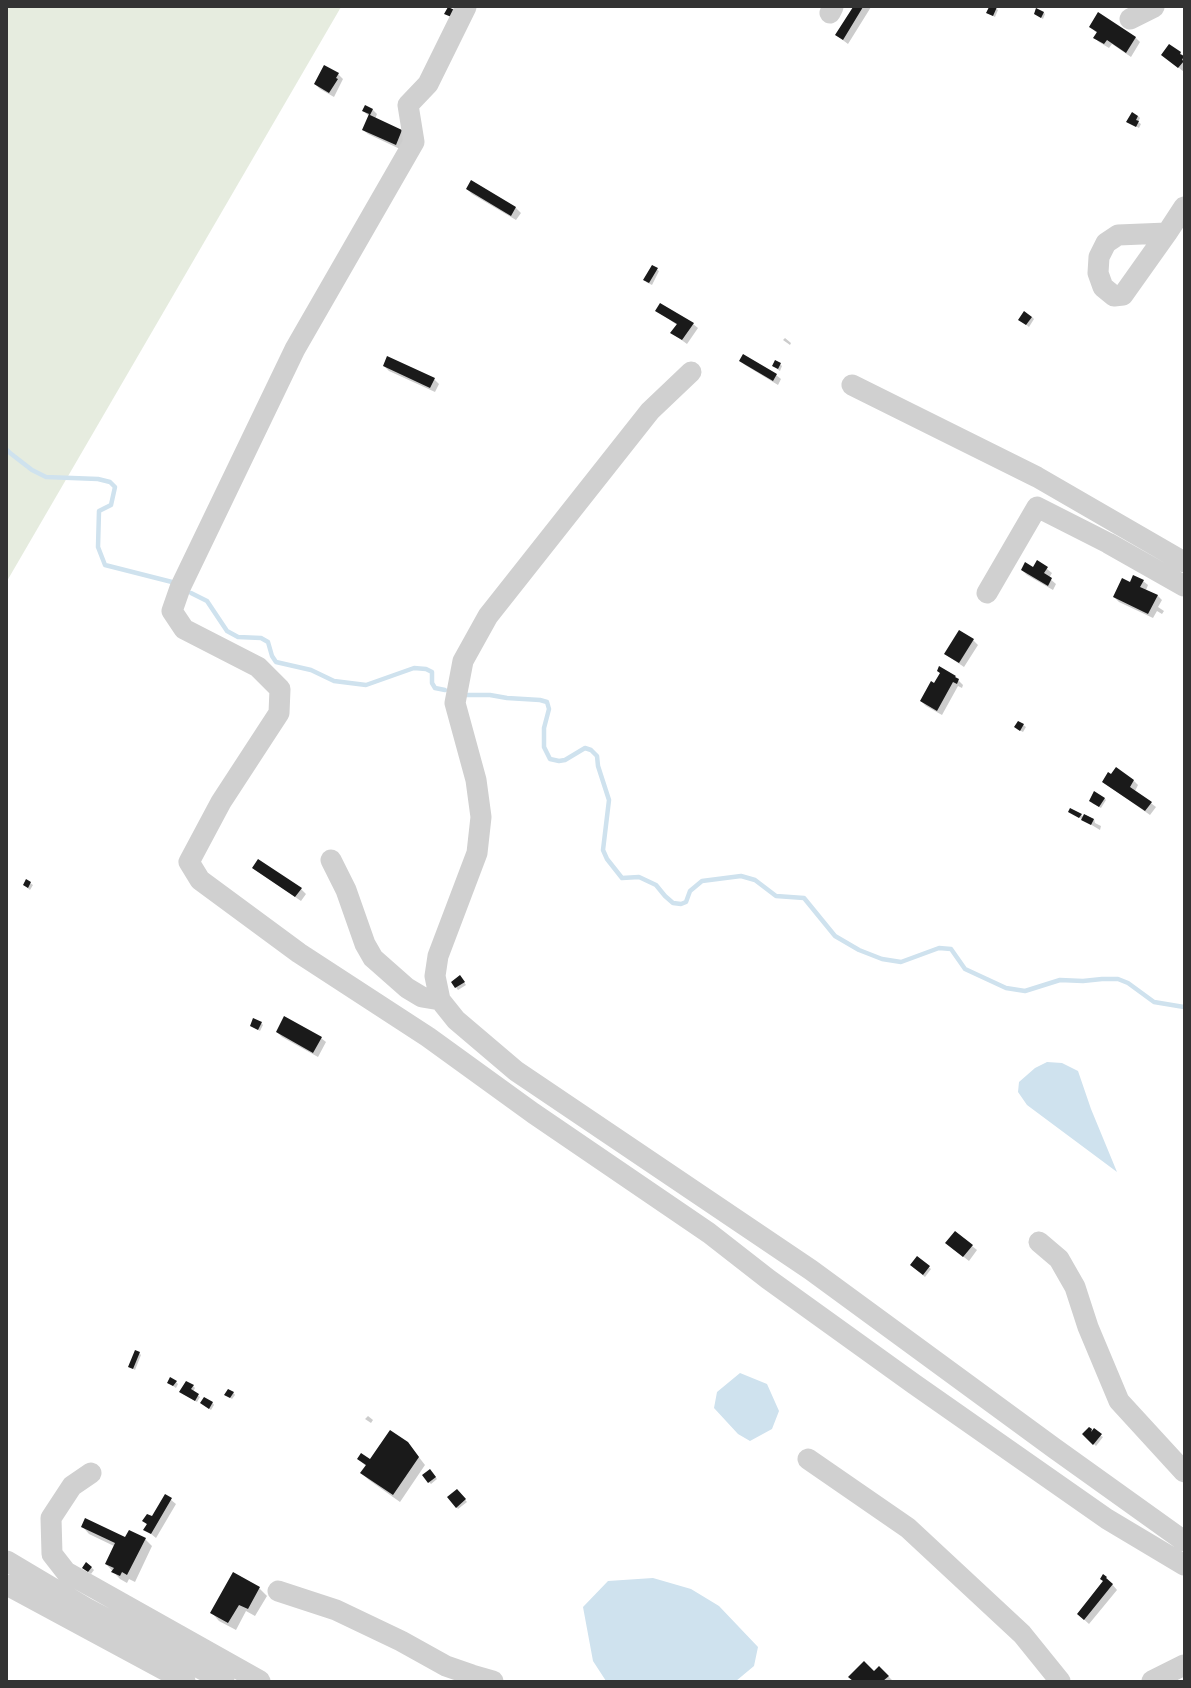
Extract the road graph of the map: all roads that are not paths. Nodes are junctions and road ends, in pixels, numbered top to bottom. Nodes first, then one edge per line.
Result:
1 (466, 7) edge
2 (1154, 7) edge
3 (1130, 19) dead end
4 (1184, 207) edge
5 (1167, 233) dead end
6 (691, 372) dead end
7 (852, 385) dead end
8 (1184, 562) edge
9 (1184, 586) edge
10 (987, 592) dead end
11 (331, 860) dead end
12 (440, 1000) junction
13 (1039, 1242) dead end
14 (808, 1459) dead end
15 (1184, 1472) edge
16 (91, 1473) dead end
17 (1184, 1541) edge
18 (7, 1561) edge
19 (1184, 1565) edge
20 (7, 1585) edge
21 (278, 1591) dead end
22 (1184, 1666) edge
23 (185, 1681) edge
24 (224, 1681) edge
25 (260, 1681) edge
26 (493, 1681) edge
27 (1060, 1681) edge
28 (1152, 1681) edge

1 - 19 street
2 - 3 street
4 - 5 street
6 - 12 street
7 - 8 street
9 - 10 street
11 - 12 street
12 - 17 street
13 - 15 street
14 - 27 street
16 - 25 street
18 - 24 street
20 - 23 street
21 - 26 street
22 - 28 street

